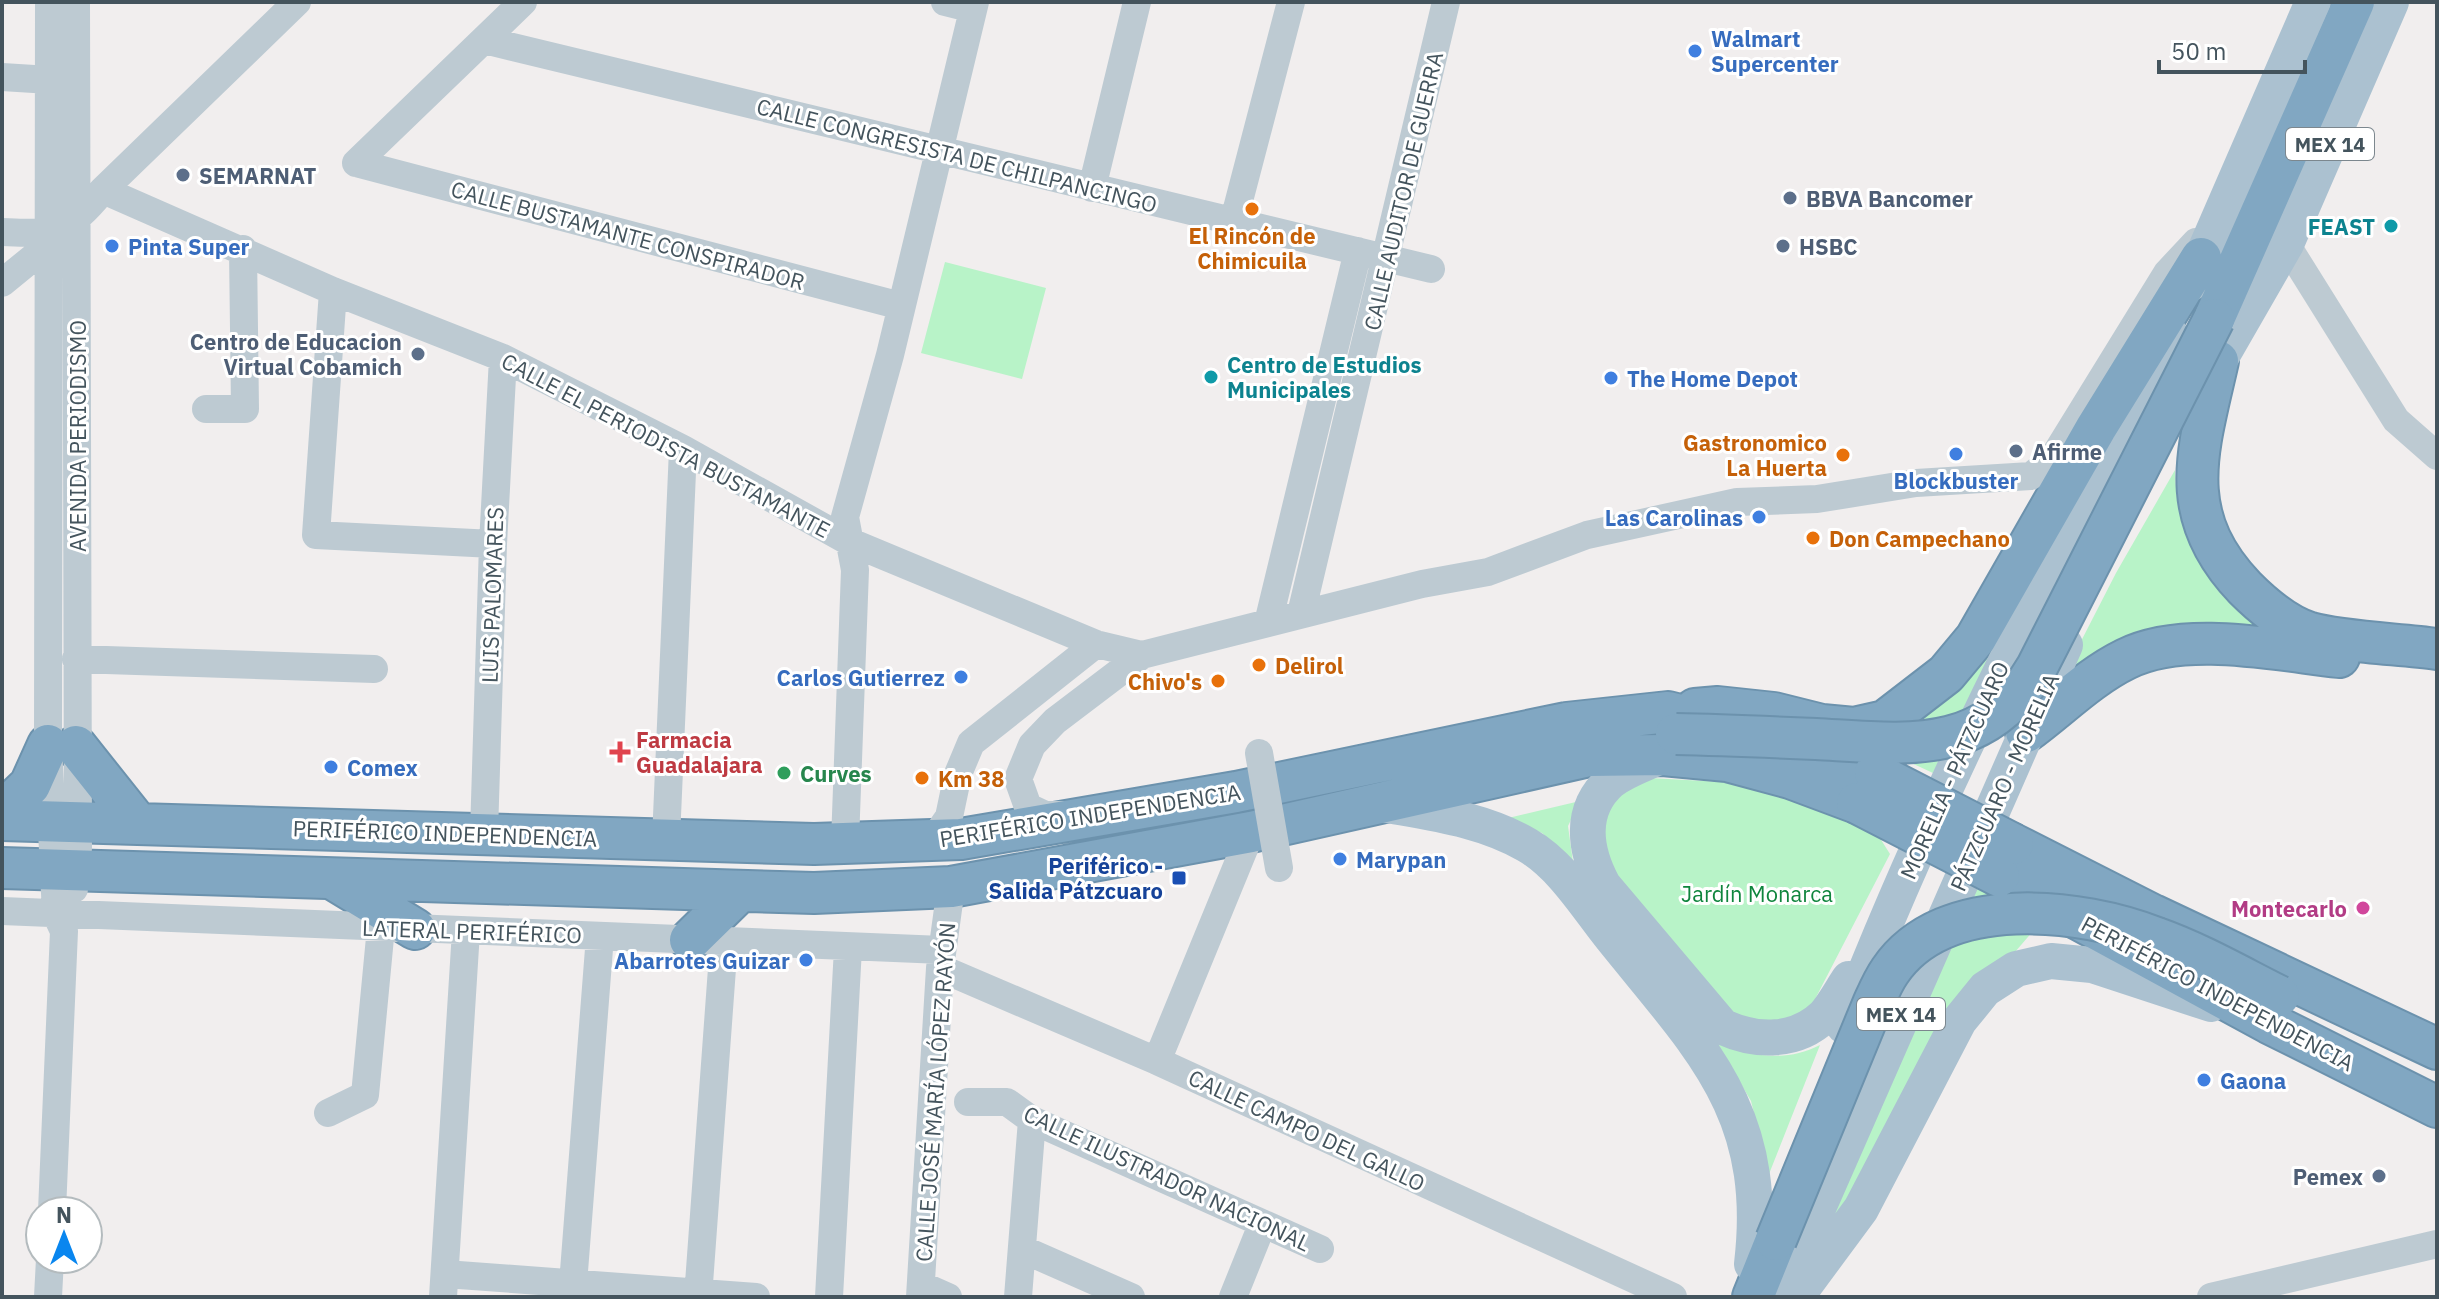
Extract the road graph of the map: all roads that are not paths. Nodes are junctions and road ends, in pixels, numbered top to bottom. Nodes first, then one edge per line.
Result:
1 (49, 2) edge
2 (76, 2) edge
3 (297, 2) edge
4 (523, 2) edge
5 (945, 2) edge
6 (1137, 2) edge
7 (1291, 2) edge
8 (1446, 2) edge
9 (2313, 2) edge
10 (2354, 2) edge
11 (2391, 2) edge
12 (974, 6) edge
13 (484, 40) junction
14 (2, 77) edge
15 (50, 80) junction
16 (939, 151) junction
17 (1092, 188) junction
18 (103, 190) junction
19 (2221, 214) junction
20 (1234, 220) junction
21 (77, 221) junction
22 (51, 231) junction
23 (2, 232) edge
24 (2286, 244) junction
25 (243, 249) junction
26 (1358, 251) junction
27 (1389, 257) junction
28 (2201, 258) junction
29 (1431, 269) dead end
30 (2, 283) edge
31 (333, 291) junction
32 (901, 306) junction
33 (503, 358) junction
34 (2218, 361) junction
35 (206, 409) dead end
36 (683, 449) junction
37 (2437, 456) edge
38 (848, 541) junction
39 (493, 544) junction
40 (1301, 614) junction
41 (1268, 623) junction
42 (1096, 644) junction
43 (2437, 649) edge
44 (1142, 655) junction
45 (76, 659) junction
46 (374, 669) dead end
47 (2437, 671) edge
48 (2026, 732) junction
49 (1669, 734) junction
50 (62, 745) junction
51 (1259, 753) dead end
52 (1380, 804) junction
53 (2, 812) edge
54 (1105, 815) junction
55 (2, 820) edge
56 (64, 822) junction
57 (138, 824) junction
58 (1251, 832) junction
59 (484, 833) junction
60 (666, 839) junction
61 (933, 840) junction
62 (845, 842) junction
63 (1164, 850) junction
64 (2006, 860) junction
65 (2, 868) edge
66 (1279, 868) dead end
67 (65, 870) junction
68 (333, 879) junction
69 (951, 887) junction
70 (740, 891) junction
71 (2, 911) edge
72 (64, 920) junction
73 (398, 928) junction
74 (466, 931) junction
75 (1879, 935) junction
76 (600, 936) junction
77 (707, 940) junction
78 (848, 948) junction
79 (941, 959) junction
80 (2274, 1009) junction
81 (2428, 1039) edge
82 (1157, 1061) junction
83 (2437, 1076) edge
84 (968, 1102) dead end
85 (2437, 1107) edge
86 (328, 1113) dead end
87 (1032, 1120) junction
88 (53, 1195) edge
89 (1262, 1225) junction
90 (2437, 1244) edge
91 (1022, 1249) junction
92 (1320, 1249) dead end
93 (1756, 1274) edge
94 (49, 1275) edge
95 (444, 1286) edge
96 (572, 1291) edge
97 (921, 1291) edge
98 (698, 1295) edge
99 (48, 1297) edge
100 (756, 1297) edge
101 (829, 1297) edge
102 (948, 1297) edge
103 (1018, 1297) edge
104 (1131, 1297) edge
105 (1233, 1297) edge
106 (1673, 1297) edge
107 (1779, 1297) edge
108 (1796, 1297) edge
109 (2211, 1297) edge

1 - 15 street, AVENIDA PERIODISMO
2 - 21 street, AVENIDA PERIODISMO
3 - 18 street
4 - 13 street
5 - 12 street
6 - 17 street
7 - 20 street
8 - 27 street, CALLE AUDITOR DE GUERRA
9 - 19 main road, MEX 14
10 - 49 highway, bridge
11 - 24 main road, MEX 14
12 - 16 street
13 - 16 street, CALLE CONGRESISTA DE CHILPANCINGO
13 - 32 street, CALLE BUSTAMANTE CONSPIRADOR
14 - 15 street
15 - 22 street, AVENIDA PERIODISMO
16 - 17 street, CALLE CONGRESISTA DE CHILPANCINGO
16 - 32 street
17 - 20 street, CALLE CONGRESISTA DE CHILPANCINGO
18 - 21 street
18 - 25 street, CALLE EL PERIODISTA BUSTAMANTE
19 - 28 main road, MEX 14
19 - 40 street
20 - 26 street, CALLE CONGRESISTA DE CHILPANCINGO
21 - 22 street
21 - 45 street, AVENIDA PERIODISMO
22 - 23 street
22 - 30 street
22 - 50 street, AVENIDA PERIODISMO
24 - 34 main road, PÁTZCUARO - MORELIA / MEX 14
24 - 37 street
25 - 31 street, CALLE EL PERIODISTA BUSTAMANTE
25 - 35 street
26 - 27 street, CALLE CONGRESISTA DE CHILPANCINGO
26 - 41 street, CALLE AUDITOR DE GUERRA
27 - 29 street, CALLE CONGRESISTA DE CHILPANCINGO
27 - 40 street, CALLE AUDITOR DE GUERRA
28 - 49 highway
28 - 75 main road, MORELIA - PÁTZCUARO / MEX 14
31 - 33 street, CALLE EL PERIODISTA BUSTAMANTE
31 - 39 street
32 - 38 street
33 - 36 street, CALLE EL PERIODISTA BUSTAMANTE
33 - 39 street, LUIS PALOMARES
34 - 43 highway
34 - 48 main road, PÁTZCUARO - MORELIA / MEX 14
36 - 38 street, CALLE EL PERIODISTA BUSTAMANTE
36 - 60 street
38 - 42 street, CALLE EL PERIODISTA BUSTAMANTE
38 - 62 street
39 - 59 street, LUIS PALOMARES
40 - 41 street
41 - 44 street
42 - 44 street, CALLE EL PERIODISTA BUSTAMANTE
42 - 61 street
44 - 54 street
45 - 46 street
45 - 50 street, AVENIDA PERIODISMO
47 - 48 highway
48 - 107 main road, PÁTZCUARO - MORELIA / MEX 14
49 - 52 highway, PERIFÉRICO INDEPENDENCIA
49 - 54 highway, PERIFÉRICO INDEPENDENCIA
49 - 63 highway
49 - 64 highway, PERIFÉRICO INDEPENDENCIA, bridge
49 - 75 main road
50 - 53 highway
50 - 56 street, AVENIDA PERIODISMO
50 - 57 highway
51 - 66 street, bridge
52 - 58 highway, PERIFÉRICO INDEPENDENCIA
52 - 93 main road
54 - 61 highway, PERIFÉRICO INDEPENDENCIA
55 - 56 highway, PERIFÉRICO INDEPENDENCIA
56 - 57 highway, PERIFÉRICO INDEPENDENCIA
56 - 67 street, AVENIDA PERIODISMO
57 - 59 highway, PERIFÉRICO INDEPENDENCIA
58 - 63 highway, PERIFÉRICO INDEPENDENCIA
58 - 82 street
59 - 60 highway, PERIFÉRICO INDEPENDENCIA
60 - 62 highway, PERIFÉRICO INDEPENDENCIA
61 - 62 highway, PERIFÉRICO INDEPENDENCIA
63 - 69 highway, PERIFÉRICO INDEPENDENCIA
64 - 80 highway, PERIFÉRICO INDEPENDENCIA
64 - 81 highway, PERIFÉRICO INDEPENDENCIA
65 - 67 highway, PERIFÉRICO INDEPENDENCIA
67 - 68 highway, PERIFÉRICO INDEPENDENCIA
67 - 72 street, AVENIDA PERIODISMO
68 - 70 highway, PERIFÉRICO INDEPENDENCIA
68 - 73 highway
69 - 70 highway, PERIFÉRICO INDEPENDENCIA
69 - 79 street, CALLE JOSÉ MARÍA LÓPEZ RAYÓN
70 - 77 highway
71 - 72 street, LATERAL PERIFÉRICO
72 - 73 street, LATERAL PERIFÉRICO
72 - 88 street, AVENIDA PERIODISMO
73 - 74 street, LATERAL PERIFÉRICO
73 - 86 street
74 - 76 street, LATERAL PERIFÉRICO
74 - 95 street
75 - 93 main road, MORELIA - PÁTZCUARO / MEX 14
76 - 77 street, LATERAL PERIFÉRICO
76 - 96 street
77 - 78 street, LATERAL PERIFÉRICO
77 - 98 street
78 - 79 street, LATERAL PERIFÉRICO
78 - 101 street
79 - 82 street, CALLE CAMPO DEL GALLO
79 - 97 street, CALLE JOSÉ MARÍA LÓPEZ RAYÓN
80 - 83 highway
80 - 85 highway, PERIFÉRICO INDEPENDENCIA
80 - 93 highway, bridge
80 - 108 main road
82 - 106 street, CALLE CAMPO DEL GALLO
84 - 87 street, CALLE ILUSTRADOR NACIONAL
87 - 89 street, CALLE ILUSTRADOR NACIONAL
87 - 91 street
89 - 92 street, CALLE ILUSTRADOR NACIONAL
89 - 105 street
90 - 109 street
91 - 103 street
91 - 104 street
94 - 99 street
95 - 96 street
96 - 98 street
97 - 102 street
98 - 100 street

